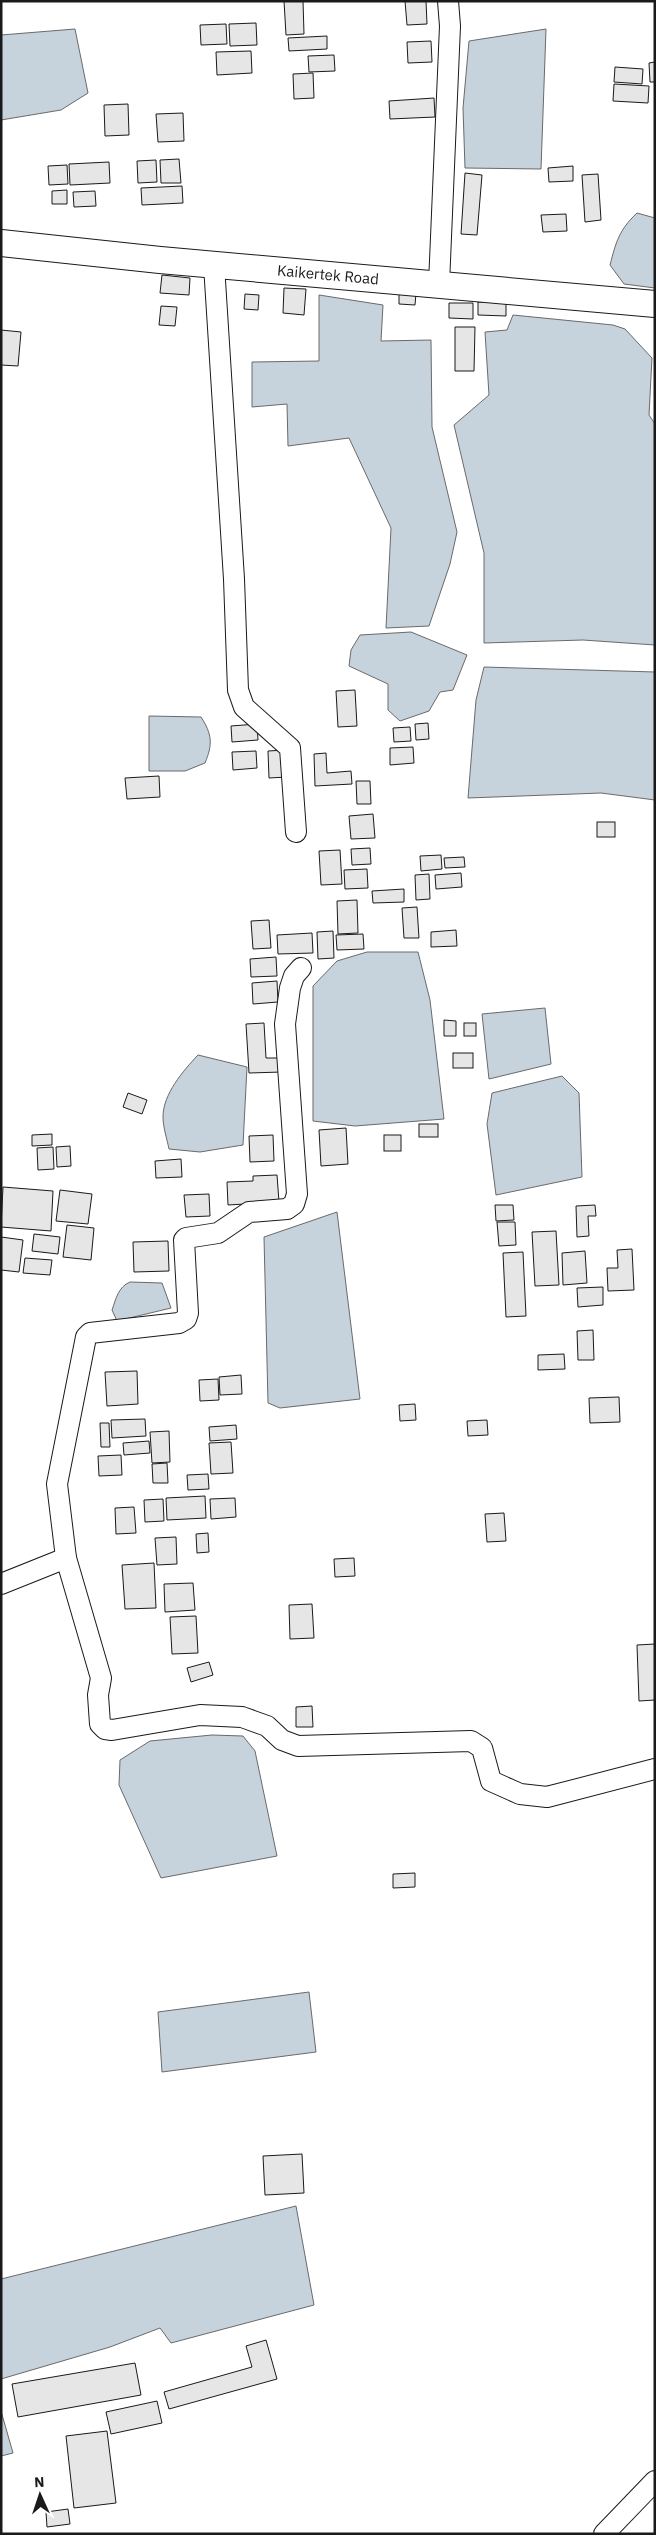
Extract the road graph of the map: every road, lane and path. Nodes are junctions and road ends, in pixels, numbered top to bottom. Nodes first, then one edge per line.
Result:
1 (448, 1) edge
2 (1, 242) edge
3 (214, 265) junction
4 (439, 284) junction
5 (655, 304) edge
6 (296, 832) dead end
7 (301, 968) dead end
8 (66, 1558) junction
9 (1, 1584) edge
10 (655, 1769) edge
11 (655, 2481) edge
12 (604, 2534) edge

1 - 4 street
2 - 3 main road, Kaikertek Road
3 - 4 main road, Kaikertek Road
3 - 6 street
4 - 5 main road, Kaikertek Road
7 - 8 street
8 - 9 street
8 - 10 street
11 - 12 street

